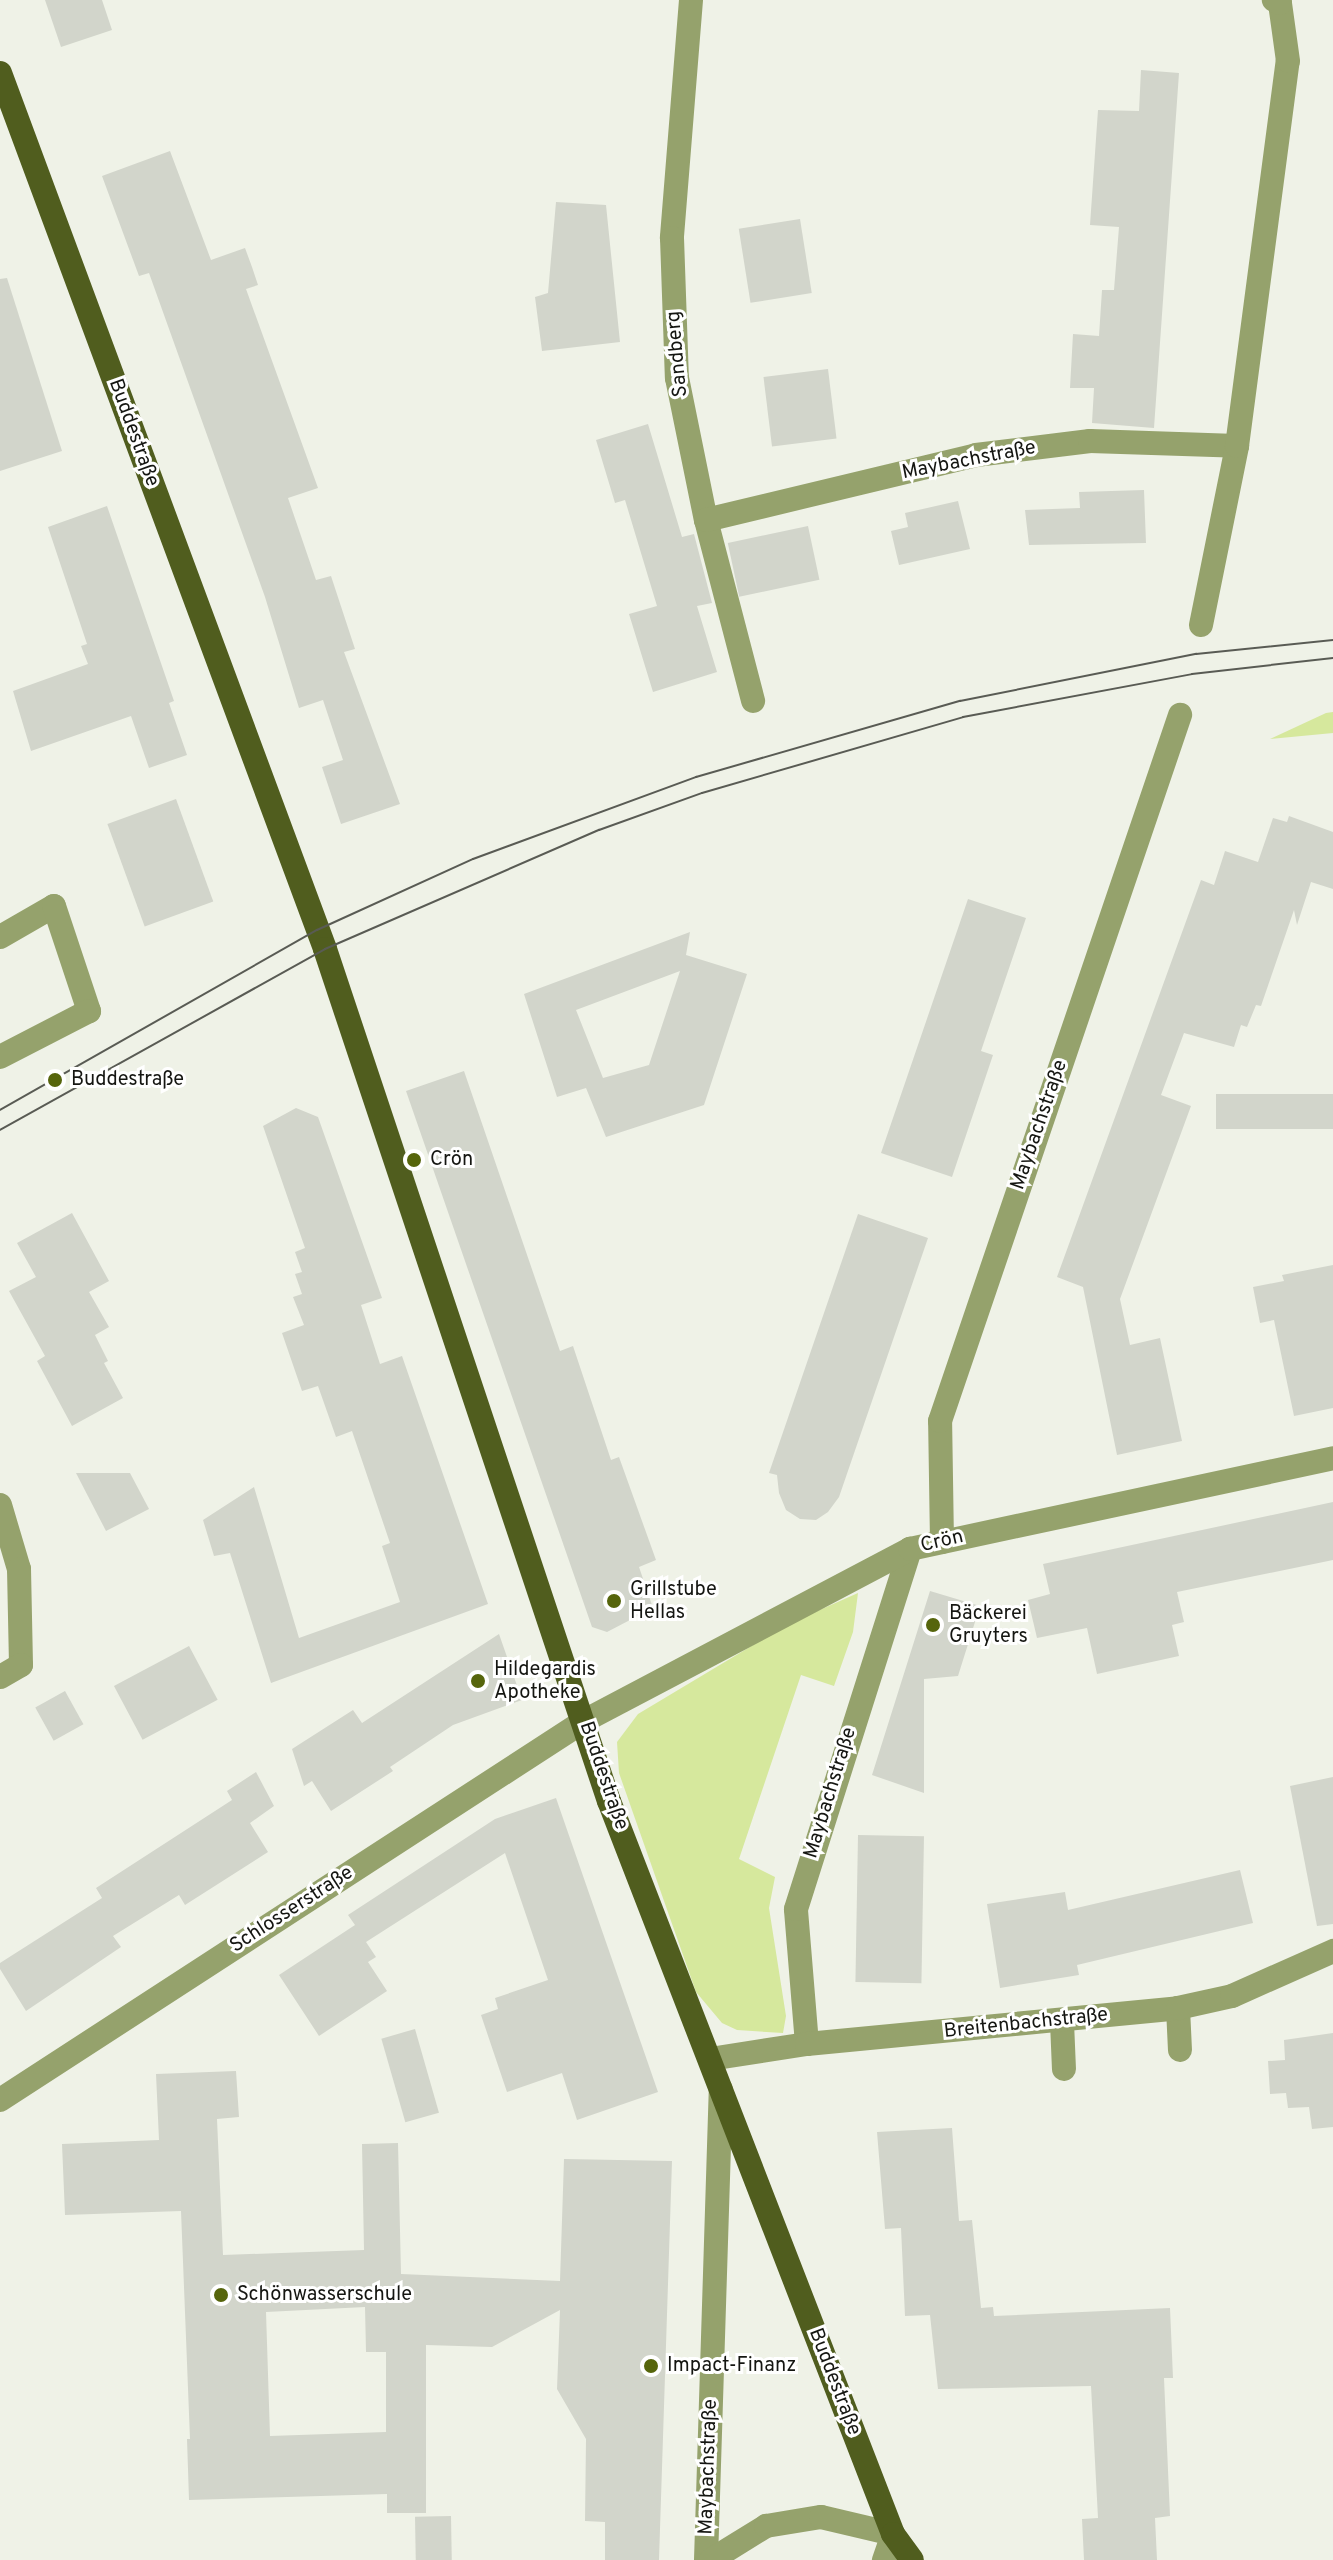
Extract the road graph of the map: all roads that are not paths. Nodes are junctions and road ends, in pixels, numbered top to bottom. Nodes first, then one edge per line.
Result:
1 (691, 0) edge
2 (1277, 2) edge
3 (0, 73) edge
4 (1237, 446) junction
5 (706, 520) junction
6 (1201, 625) dead end
7 (753, 701) dead end
8 (1180, 715) dead end
9 (0, 937) edge
10 (0, 1057) edge
11 (1333, 1458) edge
12 (0, 1505) edge
13 (942, 1542) junction
14 (910, 1549) junction
15 (10, 1671) edge
16 (584, 1721) junction
17 (1333, 1951) edge
18 (1178, 2008) junction
19 (1062, 2022) junction
20 (807, 2044) junction
21 (1180, 2050) dead end
22 (710, 2059) junction
23 (1064, 2069) dead end
24 (721, 2087) junction
25 (0, 2100) edge
26 (893, 2534) junction
27 (708, 2560) edge
28 (884, 2560) edge
29 (912, 2560) edge

1 - 5 street, Sandberg
2 - 4 street
3 - 16 main road, Buddestraße
4 - 5 street, Maybachstraße
4 - 6 street
5 - 7 street, Sandberg
8 - 13 street, Maybachstraße
9 - 10 street
11 - 13 street, Crön
12 - 15 street
13 - 14 street, Crön
14 - 16 street, Crön
14 - 20 street, Maybachstraße
16 - 22 main road, Buddestraße
16 - 25 street, Schlosserstraße
17 - 18 street, Breitenbachstraße
18 - 19 street, Breitenbachstraße
18 - 21 street
19 - 20 street, Breitenbachstraße
19 - 23 street
20 - 22 street, Breitenbachstraße
22 - 24 main road, Buddestraße
24 - 26 main road, Buddestraße
24 - 27 street, Maybachstraße
26 - 27 street
26 - 28 street
26 - 29 main road, Buddestraße

